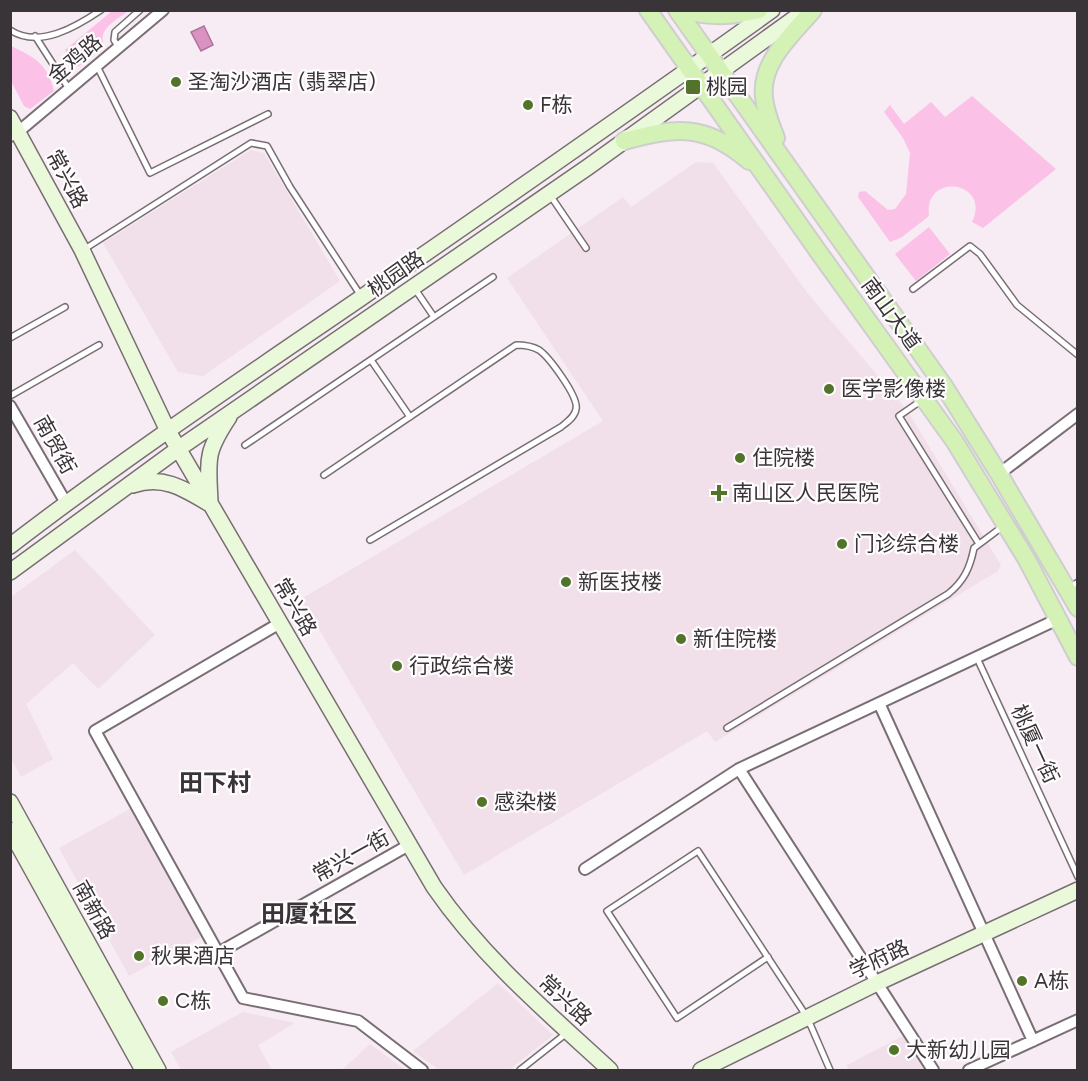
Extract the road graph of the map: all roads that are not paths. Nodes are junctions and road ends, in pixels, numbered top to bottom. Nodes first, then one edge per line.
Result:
1 (100, 10) edge
2 (140, 10) edge
3 (163, 10) edge
4 (648, 10) edge
5 (677, 10) edge
6 (684, 10) edge
7 (759, 10) edge
8 (772, 10) edge
9 (806, 10) edge
10 (813, 10) edge
11 (10, 30) edge
12 (35, 36) junction
13 (118, 48) junction
14 (709, 55) junction
15 (97, 66) junction
16 (689, 69) junction
17 (721, 71) junction
18 (701, 86) junction
19 (69, 89) junction
20 (268, 114) dead end
21 (10, 117) edge
22 (14, 134) edge
23 (624, 141) junction
24 (784, 158) junction
25 (764, 173) junction
26 (549, 193) junction
27 (586, 248) dead end
28 (82, 250) junction
29 (493, 277) dead end
30 (414, 287) junction
31 (913, 289) dead end
32 (362, 297) junction
33 (65, 307) dead end
34 (434, 317) junction
35 (10, 338) edge
36 (99, 345) dead end
37 (1077, 354) edge
38 (371, 360) junction
39 (10, 396) edge
40 (925, 398) junction
41 (10, 406) edge
42 (234, 410) junction
43 (1077, 414) edge
44 (410, 417) junction
45 (168, 431) junction
46 (245, 445) dead end
47 (178, 448) junction
48 (999, 474) junction
49 (324, 475) dead end
50 (124, 489) junction
51 (66, 503) junction
52 (210, 504) junction
53 (1006, 525) junction
54 (370, 540) dead end
55 (979, 544) junction
56 (10, 546) edge
57 (10, 573) edge
58 (1072, 586) edge
59 (1077, 608) edge
60 (1058, 619) junction
61 (280, 623) junction
62 (977, 657) junction
63 (1077, 657) edge
64 (879, 704) junction
65 (727, 728) dead end
66 (739, 769) junction
67 (10, 802) edge
68 (13, 841) edge
69 (409, 845) junction
70 (585, 869) dead end
71 (1077, 877) edge
72 (1077, 890) edge
73 (983, 933) junction
74 (218, 953) junction
75 (768, 957) junction
76 (877, 983) junction
77 (807, 1017) junction
78 (1077, 1020) edge
79 (568, 1032) junction
80 (1033, 1041) junction
81 (143, 1071) edge
82 (158, 1071) edge
83 (422, 1071) edge
84 (519, 1071) edge
85 (610, 1071) edge
86 (701, 1071) edge
87 (830, 1071) edge
88 (933, 1071) edge
89 (969, 1071) edge

1 - 12 lane
2 - 13 lane
3 - 13 street, 金鸡路
4 - 16 main road, 南山大道
5 - 14 main road, 南山大道
6 - 7 main road
8 - 14 main road, 桃园路
9 - 17 main road, 桃园路
10 - 24 main road
11 - 12 lane
12 - 19 lane
13 - 15 street, 金鸡路
14 - 16 main road, 桃园路
14 - 17 main road, 南山大道
15 - 19 street, 金鸡路
15 - 20 lane
16 - 18 main road, 南山大道
16 - 32 main road, 桃园路
17 - 18 main road, 桃园路
17 - 24 main road, 南山大道
18 - 23 main road, 桃园路
18 - 25 main road, 南山大道
19 - 22 street, 金鸡路
21 - 22 main road, 常兴路
22 - 28 main road, 常兴路
23 - 25 main road
23 - 26 main road, 桃园路
24 - 48 main road, 南山大道
25 - 40 main road, 南山大道
26 - 27 lane
26 - 30 main road, 桃园路
28 - 32 lane
28 - 45 main road, 常兴路
29 - 34 lane
30 - 34 lane
30 - 42 main road, 桃园路
31 - 37 lane
32 - 45 main road, 桃园路
33 - 35 lane
34 - 38 lane
36 - 39 lane
38 - 44 lane
38 - 46 lane
40 - 53 main road, 南山大道
40 - 55 lane
41 - 51 street, 南贸街
42 - 47 main road, 桃园路
42 - 52 main road
43 - 48 street
44 - 49 lane
44 - 54 lane
45 - 47 main road, 常兴路
45 - 51 main road, 桃园路
47 - 50 main road, 桃园路
47 - 52 main road, 常兴路
48 - 58 main road, 南山大道
50 - 52 main road
50 - 57 main road, 桃园路
51 - 56 main road, 桃园路
52 - 61 main road, 常兴路
53 - 55 lane
53 - 60 main road, 南山大道
55 - 65 lane
58 - 59 main road, 南山大道
60 - 62 street
60 - 63 main road, 南山大道
61 - 69 main road, 常兴路
61 - 74 street
62 - 64 street
62 - 71 lane, 桃厦一街
64 - 66 street
64 - 73 street
66 - 70 street
66 - 76 street
67 - 82 main road, 南新路
68 - 81 main road, 南新路
69 - 74 street, 常兴一街
69 - 79 main road, 常兴路
72 - 73 main road, 学府路
73 - 76 main road, 学府路
73 - 80 street
74 - 83 street
75 - 75 lane
75 - 77 lane
76 - 77 main road, 学府路
76 - 88 street
77 - 86 main road, 学府路
77 - 87 lane
78 - 80 street
79 - 84 lane
79 - 85 main road, 常兴路
80 - 89 street

